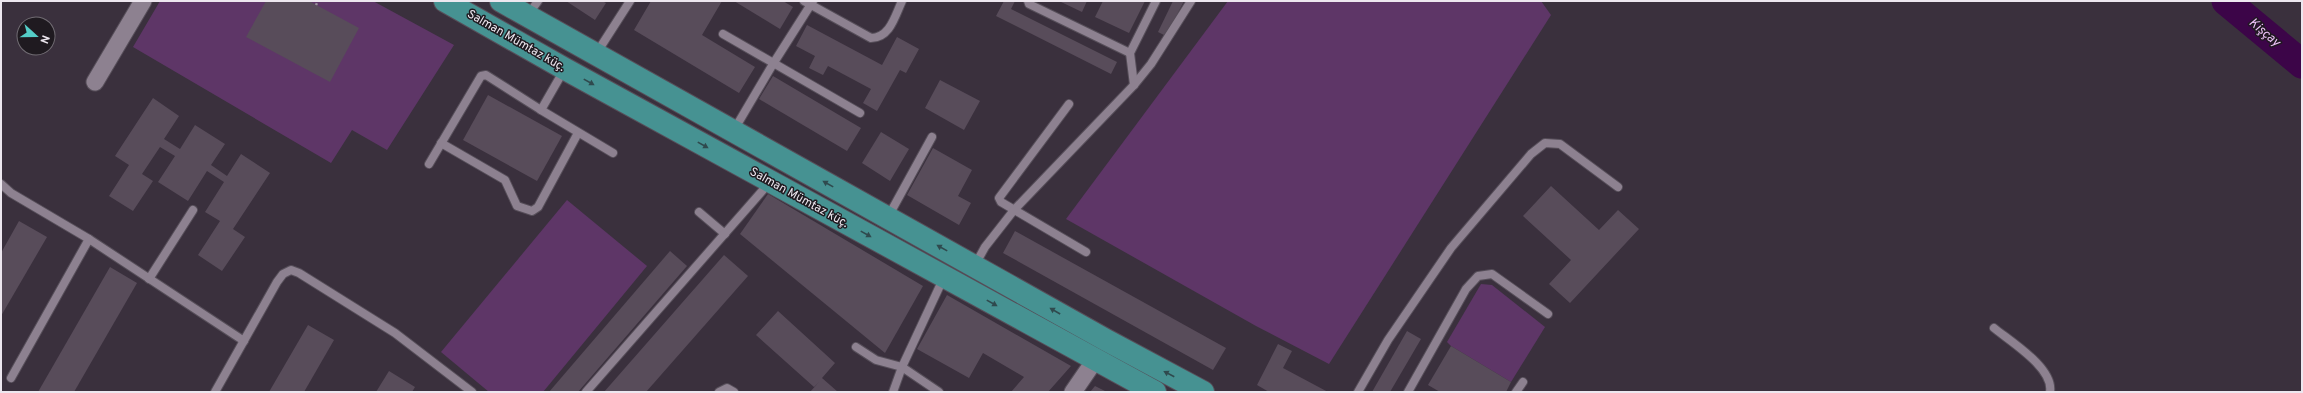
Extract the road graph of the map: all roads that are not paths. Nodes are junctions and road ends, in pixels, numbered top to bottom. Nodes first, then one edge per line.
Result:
1 (143, 1) edge
2 (445, 1) edge
3 (501, 1) edge
4 (630, 1) edge
5 (804, 1) edge
6 (813, 1) edge
7 (902, 1) edge
8 (1028, 1) edge
9 (1156, 1) edge
10 (1191, 1) edge
11 (533, 9) edge
12 (723, 34) dead end
13 (587, 50) junction
14 (1130, 53) junction
15 (772, 64) junction
16 (565, 69) junction
17 (95, 82) dead end
18 (1134, 85) junction
19 (1069, 104) dead end
20 (541, 110) junction
21 (860, 113) dead end
22 (578, 132) junction
23 (733, 132) junction
24 (932, 137) dead end
25 (441, 143) junction
26 (613, 154) dead end
27 (429, 164) dead end
28 (770, 182) junction
29 (1, 184) edge
30 (1618, 187) dead end
31 (193, 210) dead end
32 (1014, 210) junction
33 (699, 212) dead end
34 (887, 217) junction
35 (910, 230) junction
36 (725, 234) junction
37 (89, 239) junction
38 (897, 251) junction
39 (1086, 252) dead end
40 (975, 266) junction
41 (149, 279) junction
42 (953, 282) junction
43 (1548, 314) dead end
44 (1994, 328) dead end
45 (244, 341) junction
46 (856, 347) dead end
47 (1095, 360) junction
48 (902, 367) junction
49 (11, 378) dead end
50 (1523, 382) dead end
51 (215, 392) edge
52 (472, 392) edge
53 (586, 392) edge
54 (719, 392) edge
55 (734, 392) edge
56 (893, 392) edge
57 (939, 392) edge
58 (1073, 392) edge
59 (1155, 392) edge
60 (1203, 392) edge
61 (1358, 392) edge
62 (1408, 392) edge
63 (1516, 392) edge
64 (2050, 392) edge

1 - 17 street
2 - 16 highway, Salman Mümtaz küç.
3 - 11 highway
4 - 13 lane
5 - 7 lane
6 - 15 lane
8 - 14 lane
9 - 14 lane
10 - 18 lane
11 - 13 highway
12 - 15 lane
13 - 16 highway
13 - 23 highway
14 - 18 lane
15 - 21 lane
15 - 23 lane
16 - 20 lane
16 -> 28 highway, Salman Mümtaz küç.
18 - 32 lane
19 - 32 lane
20 - 22 lane
20 - 25 lane
22 - 25 lane
22 - 26 lane
34 -> 23 highway
24 - 34 lane
25 - 27 lane
28 - 36 lane
28 -> 38 highway, Salman Mümtaz küç.
29 - 37 lane
30 - 61 lane
31 - 41 lane
32 - 39 lane
32 - 40 lane
33 - 36 lane
34 - 35 highway
35 - 38 highway
40 -> 35 highway
36 - 53 lane
37 - 41 lane
37 - 49 lane
38 - 42 highway, Salman Mümtaz küç.
40 - 42 highway
60 -> 40 highway
41 - 45 lane
42 -> 47 highway, Salman Mümtaz küç.
42 - 48 lane
43 - 62 lane
44 - 64 lane
45 - 51 lane
45 - 52 lane
46 - 48 lane
47 - 58 street
47 - 59 highway, Salman Mümtaz küç.
48 - 56 lane
48 - 57 lane
50 - 63 lane
54 - 55 lane

